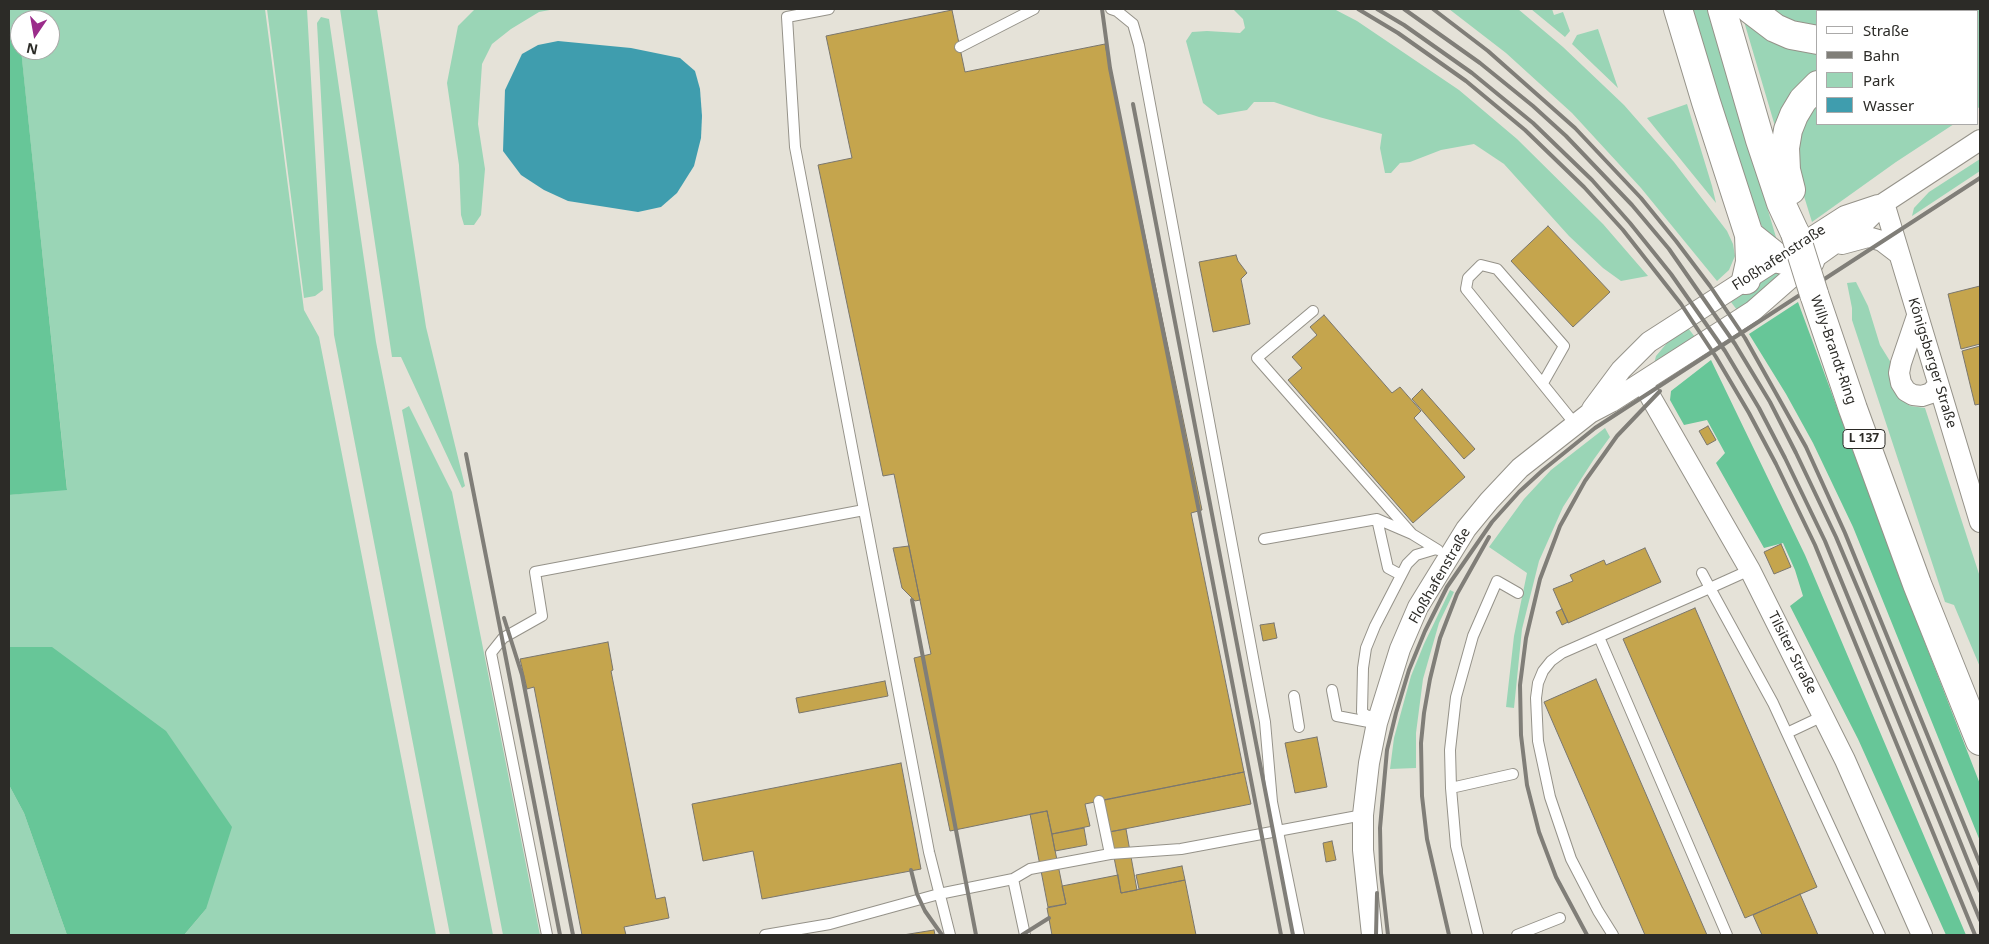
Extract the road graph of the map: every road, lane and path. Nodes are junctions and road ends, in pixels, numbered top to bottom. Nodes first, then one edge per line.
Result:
1 (829, 9) edge
2 (1034, 9) edge
3 (1111, 9) edge
4 (1678, 9) edge
5 (1722, 9) edge
6 (1750, 9) edge
7 (1816, 40) edge
8 (960, 47) dead end
9 (1816, 87) edge
10 (1980, 140) edge
11 (1884, 203) junction
12 (1795, 233) junction
13 (1749, 235) junction
14 (1899, 254) junction
15 (1817, 256) junction
16 (1779, 259) junction
17 (1746, 280) junction
18 (1313, 311) dead end
19 (1917, 316) junction
20 (1680, 322) junction
21 (1642, 382) junction
22 (1543, 383) junction
23 (1938, 385) junction
24 (1582, 418) junction
25 (864, 510) junction
26 (1377, 519) junction
27 (1980, 522) edge
28 (1412, 534) junction
29 (1264, 539) dead end
30 (1442, 553) junction
31 (1750, 570) junction
32 (1702, 573) dead end
33 (1400, 575) junction
34 (1710, 588) junction
35 (1518, 593) dead end
36 (1599, 637) junction
37 (1332, 690) dead end
38 (1294, 696) dead end
39 (1824, 716) junction
40 (1378, 721) junction
41 (1299, 727) dead end
42 (1786, 733) junction
43 (1980, 741) edge
44 (1513, 774) dead end
45 (1451, 788) junction
46 (1099, 801) dead end
47 (1363, 815) junction
48 (1278, 832) junction
49 (1110, 854) junction
50 (1013, 880) junction
51 (939, 894) junction
52 (1560, 918) dead end
53 (547, 935) edge
54 (765, 935) edge
55 (950, 935) edge
56 (1025, 935) edge
57 (1299, 935) edge
58 (1372, 935) edge
59 (1478, 935) edge
60 (1517, 935) edge
61 (1613, 935) edge
62 (1727, 935) edge
63 (1880, 935) edge
64 (1922, 935) edge

1 - 25 lane
2 - 8 lane
3 - 48 lane
4 - 13 main road
5 - 12 main road, Willy-Brandt-Ring / L 137
6 - 7 main road
9 - 12 main road
10 - 11 street, Floßhafenstraße
11 - 14 street, Königsberger Straße
11 - 15 street, Floßhafenstraße
11 - 16 street, Floßhafenstraße
12 - 43 main road, Willy-Brandt-Ring / L 137, bridge
13 - 16 main road
13 - 17 main road
14 - 15 street, Floßhafenstraße
14 - 19 street, Königsberger Straße
15 - 16 main road
15 - 21 street, Floßhafenstraße
16 - 17 street, Floßhafenstraße
17 - 20 street, Floßhafenstraße
18 - 28 lane
19 - 23 street, Königsberger Straße
19 - 23 street
20 - 21 street, Floßhafenstraße
20 - 24 street, Floßhafenstraße
21 - 24 street, Floßhafenstraße
21 - 31 street, Tilsiter Straße
22 - 22 lane
22 - 24 lane
23 - 27 street, Königsberger Straße
24 - 30 street, Floßhafenstraße
25 - 51 lane
25 - 53 lane
26 - 28 lane
26 - 29 lane
26 - 33 lane
28 - 30 lane
30 - 33 lane
30 - 40 street, Floßhafenstraße
31 - 34 lane
31 - 39 street, Tilsiter Straße
32 - 34 lane
33 - 40 lane
34 - 36 lane
34 - 42 lane
35 - 45 lane
36 - 61 lane
36 - 62 lane
37 - 40 lane
38 - 41 lane
39 - 42 lane
39 - 64 street, Tilsiter Straße
40 - 47 street, Floßhafenstraße
42 - 63 lane
44 - 45 lane
45 - 59 lane
46 - 49 lane
47 - 48 lane
47 - 58 street, Floßhafenstraße
48 - 49 lane
48 - 57 lane
49 - 50 lane
50 - 51 lane
50 - 56 lane
51 - 54 lane
51 - 55 lane
52 - 60 lane

